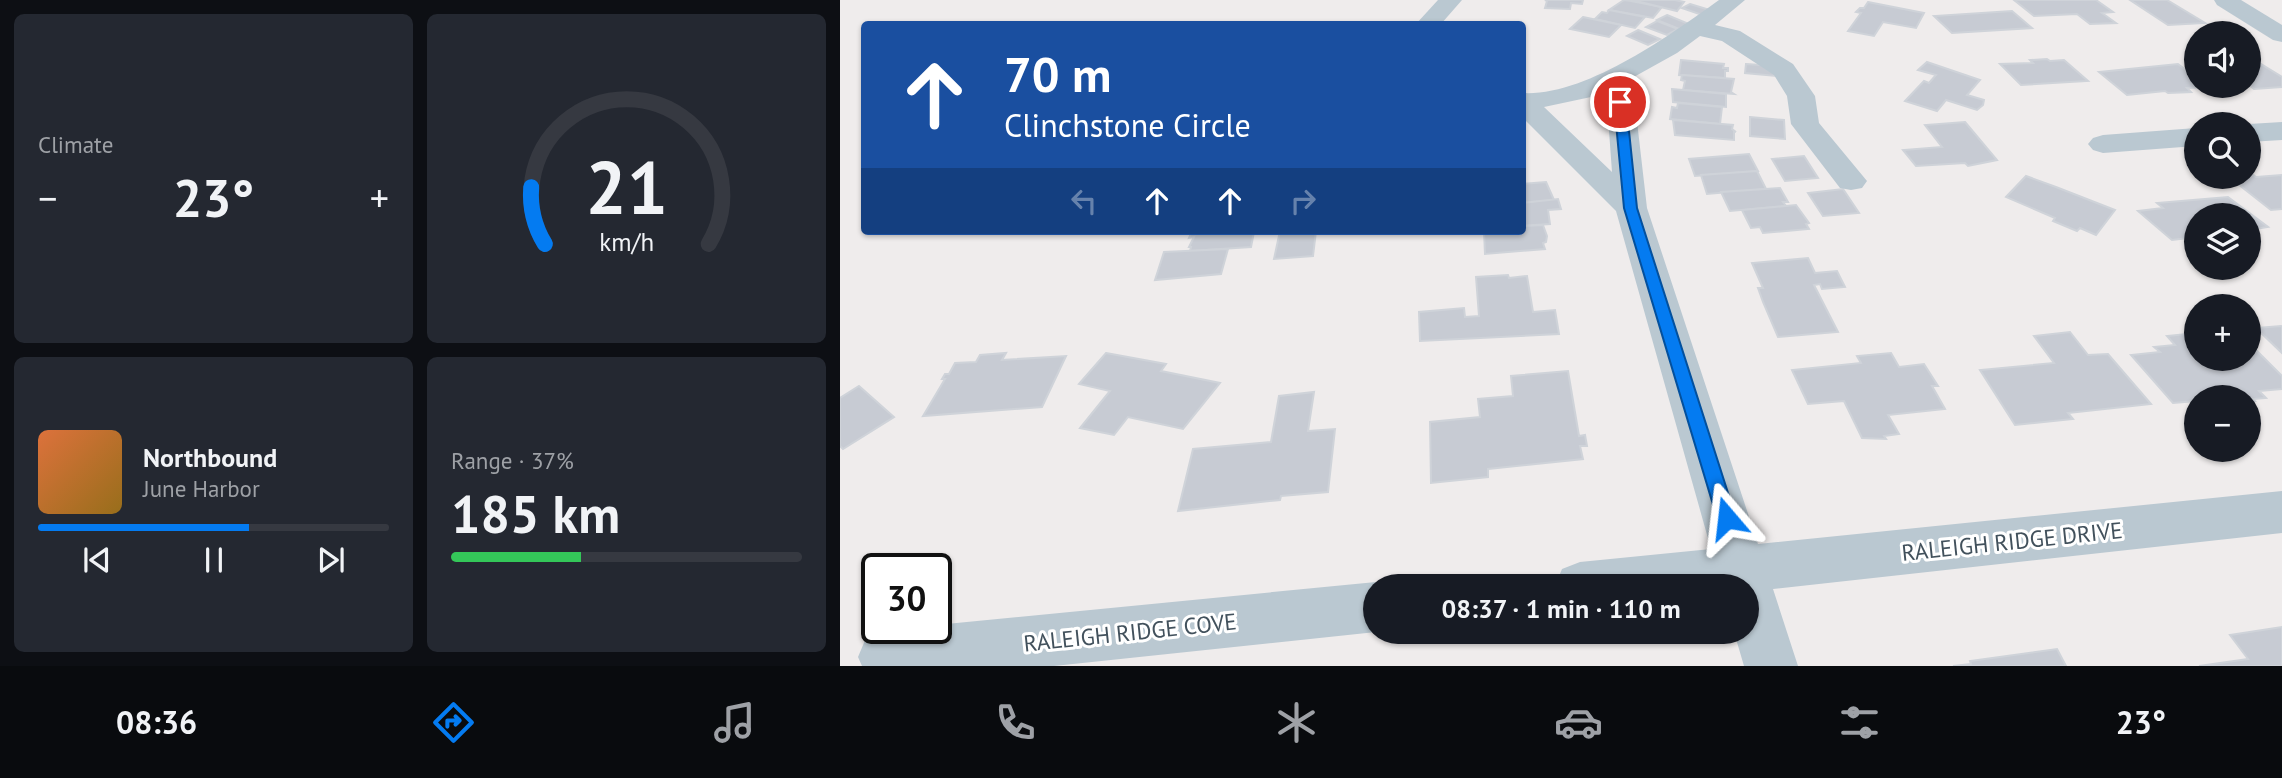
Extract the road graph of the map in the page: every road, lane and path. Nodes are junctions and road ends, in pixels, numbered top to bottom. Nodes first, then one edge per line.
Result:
1 (1451, 0) edge
2 (1734, 0) edge
3 (2225, 0) edge
4 (1431, 21) edge
5 (1698, 28) junction
6 (2282, 35) edge
7 (1618, 75) junction
8 (1526, 101) edge
9 (1526, 103) edge
10 (2282, 131) edge
11 (2261, 132) edge
12 (2184, 138) edge
13 (2104, 144) dead end
14 (1851, 181) dead end
15 (1630, 208) junction
16 (2282, 512) edge
17 (1742, 570) junction
18 (1702, 574) edge
19 (1363, 608) edge
20 (885, 657) dead end
21 (1771, 666) edge

1 - 4 street
2 - 5 street
3 - 6 street
5 - 7 street
5 - 14 street
7 - 8 street
7 - 15 street
9 - 15 street
10 - 11 street
12 - 13 street
15 - 17 street
16 - 17 street, RALEIGH RIDGE DRIVE
17 - 18 street
17 - 21 street
19 - 20 street, RALEIGH RIDGE COVE

